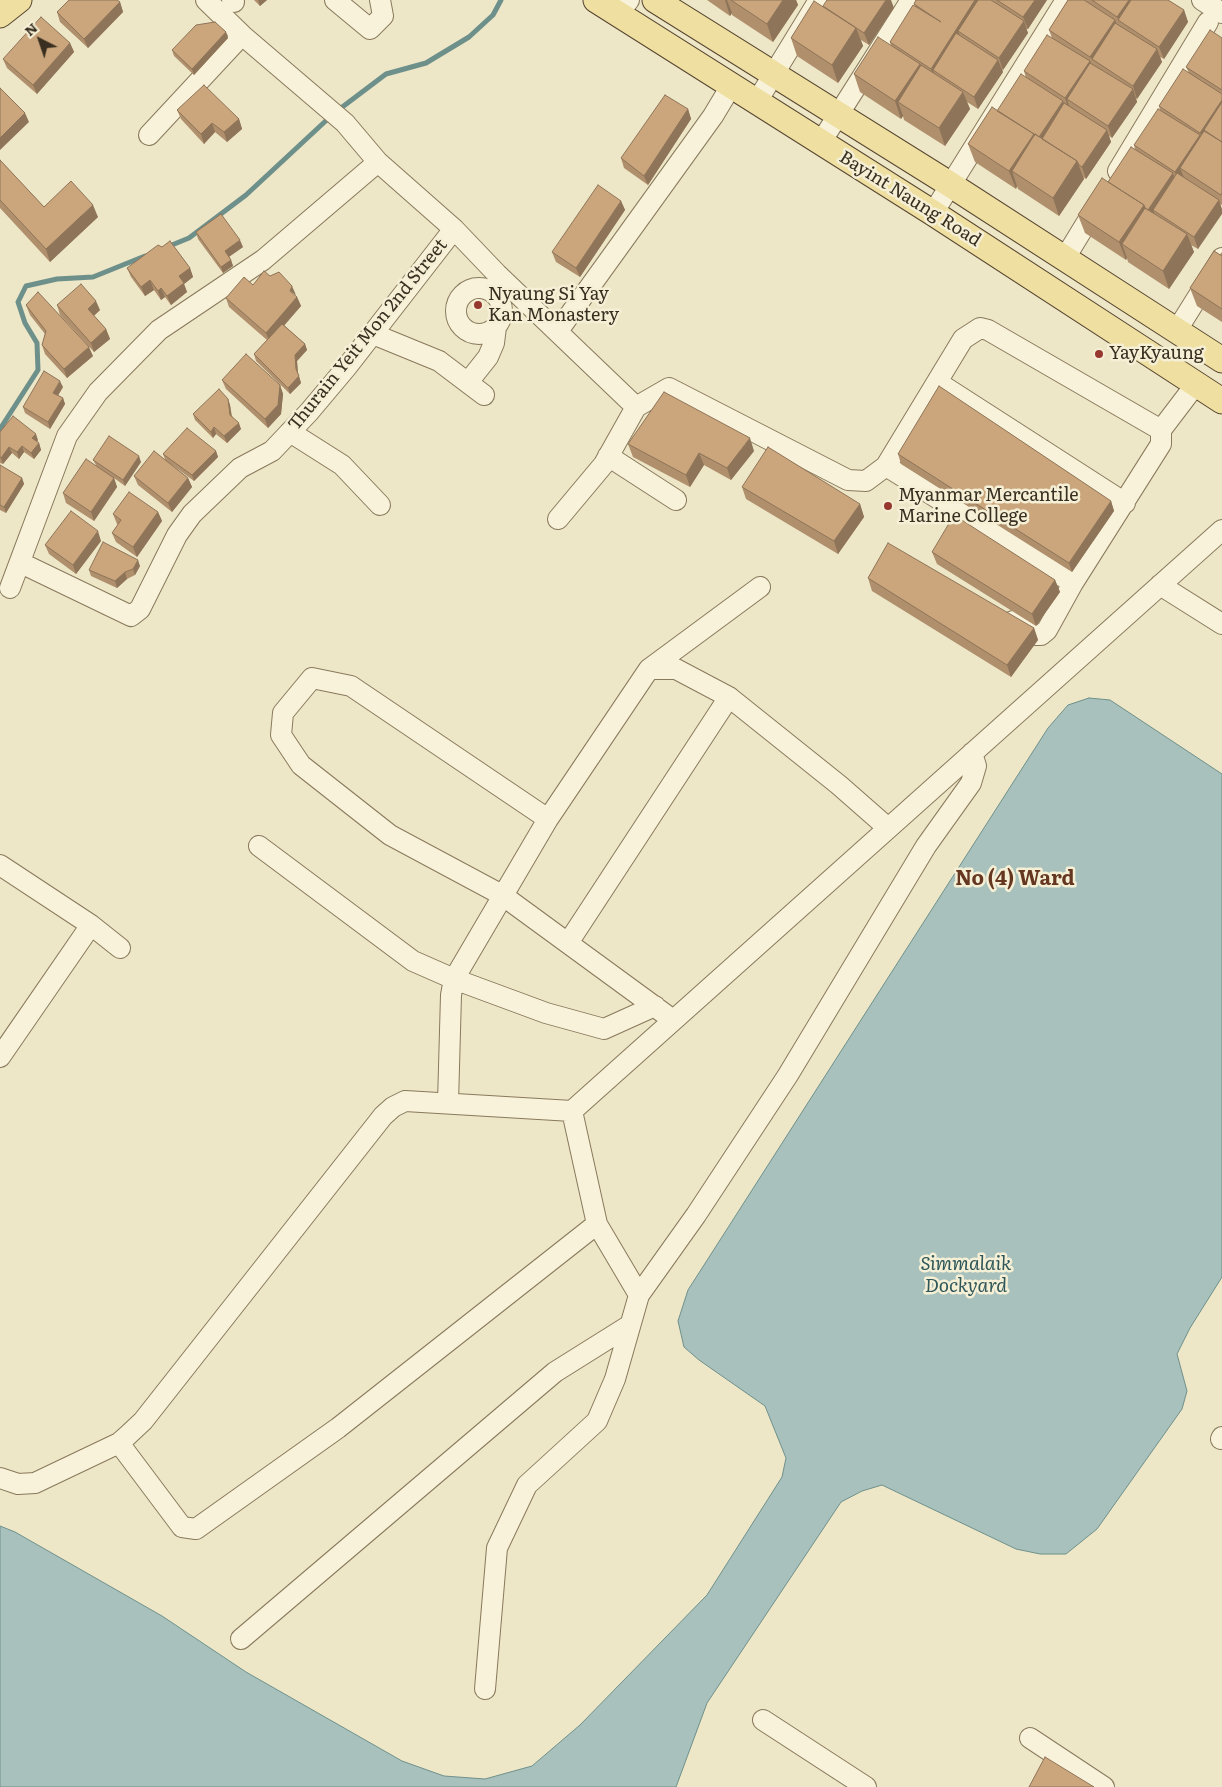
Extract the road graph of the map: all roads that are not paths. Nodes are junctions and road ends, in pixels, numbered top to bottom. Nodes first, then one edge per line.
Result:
1 (19, 0) edge
2 (206, 0) edge
3 (335, 0) edge
4 (380, 0) edge
5 (596, 0) edge
6 (655, 0) edge
7 (819, 0) edge
8 (911, 0) edge
9 (1066, 0) edge
10 (1202, 0) edge
11 (623, 7) edge
12 (0, 15) edge
13 (1215, 18) edge
14 (242, 35) junction
15 (773, 74) junction
16 (731, 86) junction
17 (756, 103) junction
18 (838, 114) junction
19 (149, 135) dead end
20 (821, 142) junction
21 (378, 162) junction
22 (951, 185) junction
23 (933, 213) junction
24 (454, 229) junction
25 (1065, 258) junction
26 (1222, 258) edge
27 (496, 327) dead end
28 (1177, 330) junction
29 (558, 331) junction
30 (373, 334) junction
31 (1222, 360) edge
32 (469, 381) junction
33 (937, 382) junction
34 (1196, 384) junction
35 (484, 395) dead end
36 (1222, 401) edge
37 (636, 407) junction
38 (1161, 430) junction
39 (290, 432) junction
40 (608, 456) junction
41 (886, 466) junction
42 (676, 500) dead end
43 (1125, 503) junction
44 (380, 505) dead end
45 (558, 519) dead end
46 (1222, 530) edge
47 (21, 563) junction
48 (1073, 583) junction
49 (1160, 585) junction
50 (760, 587) dead end
51 (10, 588) dead end
52 (1000, 614) edge
53 (1222, 624) edge
54 (649, 669) junction
55 (729, 698) junction
56 (972, 753) junction
57 (548, 819) junction
58 (888, 828) junction
59 (259, 846) dead end
60 (0, 865) edge
61 (502, 895) junction
62 (91, 925) junction
63 (568, 944) junction
64 (120, 948) dead end
65 (454, 978) junction
66 (655, 1006) junction
67 (674, 1020) junction
68 (0, 1057) edge
69 (448, 1103) junction
70 (572, 1111) junction
71 (597, 1224) junction
72 (639, 1295) junction
73 (630, 1325) junction
74 (119, 1443) junction
75 (0, 1478) edge
76 (240, 1639) dead end
77 (485, 1689) dead end
78 (763, 1720) dead end
79 (1030, 1738) dead end
80 (866, 1787) edge
81 (1104, 1787) edge

1 - 12 main road
2 - 14 street
3 - 4 street
5 - 11 main road, Bayint Naung Road
6 - 15 main road, Bayint Naung Road
7 - 15 street
8 - 18 street
9 - 22 street
10 - 13 street
11 - 16 main road, Bayint Naung Road
13 - 25 street
14 - 19 street
14 - 21 street
15 - 17 street
15 - 18 main road, Bayint Naung Road
16 - 17 main road, Bayint Naung Road
16 - 29 street
17 - 20 main road, Bayint Naung Road
18 - 20 street
18 - 22 main road, Bayint Naung Road
20 - 23 main road, Bayint Naung Road
21 - 24 street
21 - 47 street
22 - 23 street
22 - 25 main road, Bayint Naung Road
23 - 34 main road, Bayint Naung Road
24 - 29 street
24 - 30 street, Thurain Yeit Mon 2nd Street
25 - 28 main road, Bayint Naung Road
26 - 28 street
27 - 32 street
28 - 31 main road, Bayint Naung Road
29 - 37 street
30 - 32 street
30 - 39 street, Thurain Yeit Mon 2nd Street
32 - 35 street
33 - 38 street
33 - 41 street
33 - 43 street
34 - 36 main road, Bayint Naung Road
34 - 38 street
37 - 40 street
37 - 41 street
38 - 43 street
39 - 44 street
39 - 47 street, Thurain Yeit Mon 2nd Street
40 - 42 street
40 - 45 street
41 - 48 street
43 - 48 street
46 - 49 street
47 - 51 street
48 - 52 street
49 - 53 street
49 - 56 street
50 - 54 street
54 - 55 street
54 - 57 street
55 - 58 street
55 - 63 street
56 - 58 street
56 - 72 street
57 - 61 street
57 - 61 street
58 - 67 street
59 - 65 street
60 - 62 street
61 - 63 street
61 - 65 street
62 - 64 street
62 - 68 street
63 - 66 street
65 - 66 street
65 - 69 street
66 - 67 street
67 - 70 street
69 - 70 street
69 - 74 street
70 - 71 street
71 - 72 street
71 - 74 street
72 - 73 street
73 - 76 street
73 - 77 street
74 - 75 street
78 - 80 street
79 - 81 street

